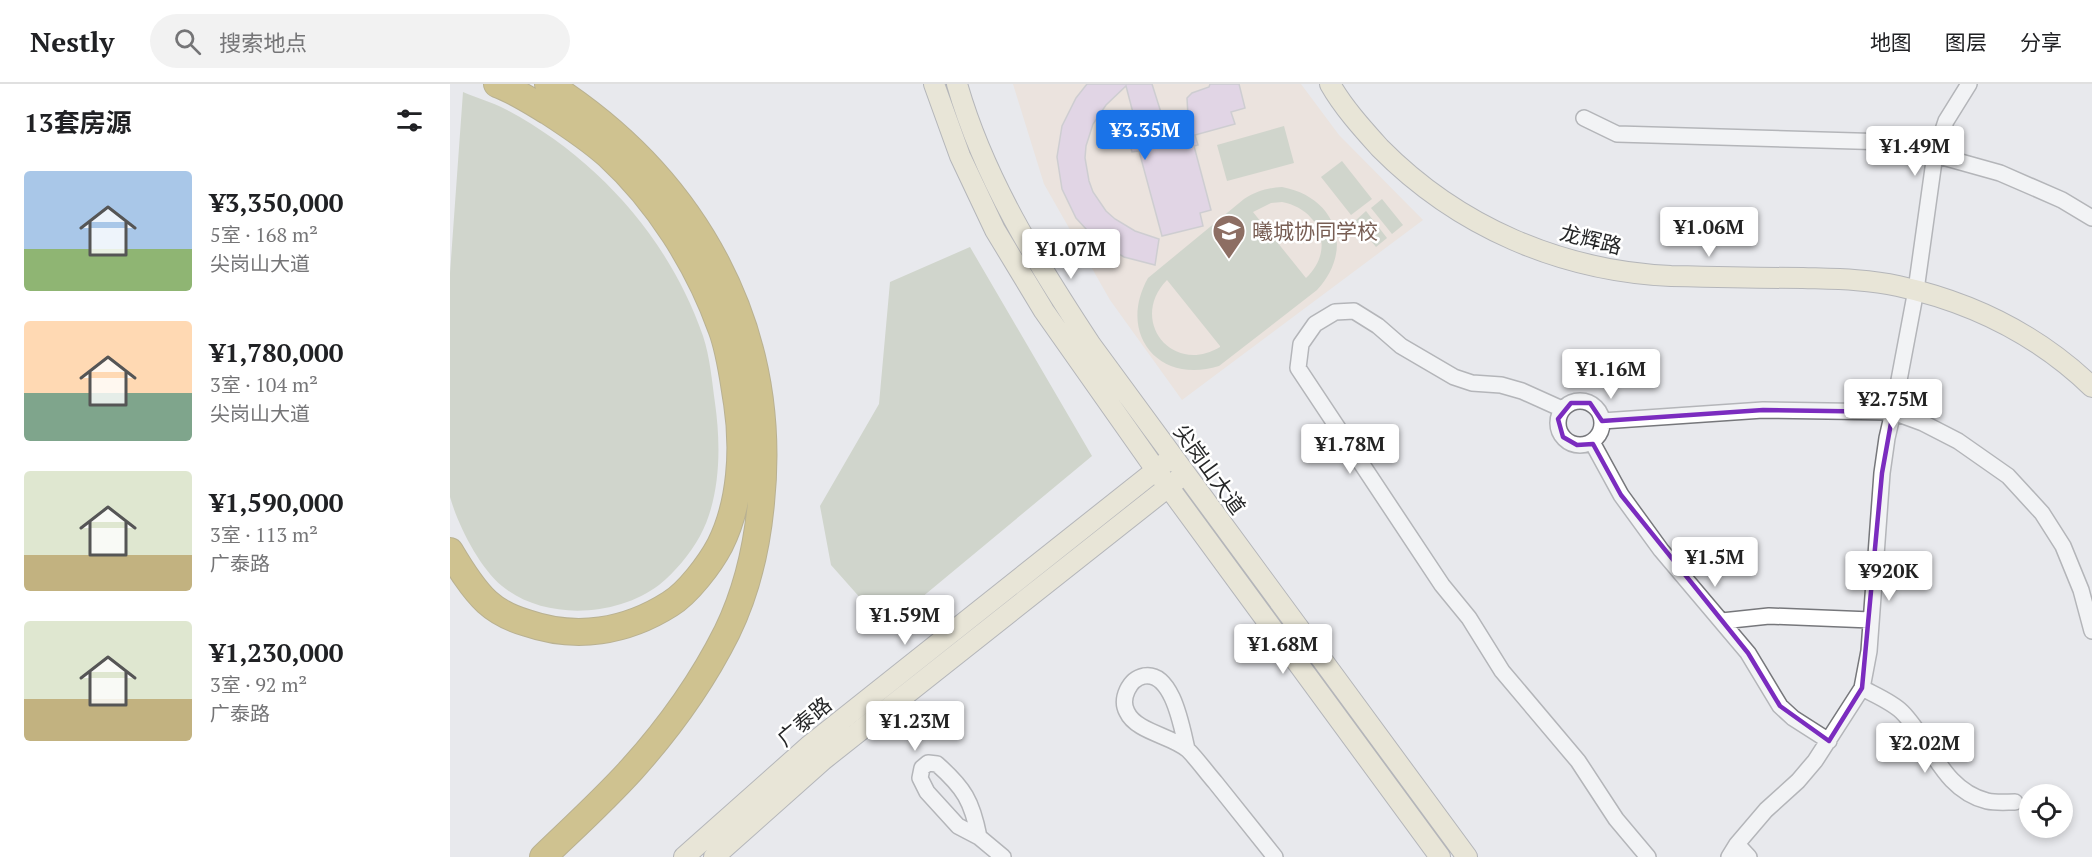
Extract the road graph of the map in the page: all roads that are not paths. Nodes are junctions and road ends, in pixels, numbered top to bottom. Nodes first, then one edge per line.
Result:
1 (497, 84) edge
2 (548, 84) edge
3 (934, 84) edge
4 (957, 84) edge
5 (1330, 84) edge
6 (1969, 84) edge
7 (1584, 118) dead end
8 (1935, 154) junction
9 (2092, 219) edge
10 (1916, 290) junction
11 (732, 324) junction
12 (2092, 387) edge
13 (1562, 410) junction
14 (1893, 412) junction
15 (1602, 420) junction
16 (1592, 442) junction
17 (1172, 458) junction
18 (1156, 470) junction
19 (1185, 474) junction
20 (1169, 487) junction
21 (450, 551) edge
22 (1871, 620) junction
23 (1722, 621) junction
24 (2092, 631) edge
25 (1862, 688) junction
26 (1829, 741) junction
27 (1187, 749) junction
28 (2015, 802) dead end
29 (980, 837) junction
30 (1733, 850) edge
31 (543, 857) edge
32 (684, 857) edge
33 (714, 857) edge
34 (1003, 857) edge
35 (1275, 857) edge
36 (1440, 857) edge
37 (1467, 857) edge
38 (1648, 857) edge
39 (1749, 857) edge

1 - 11 highway
2 - 11 highway
3 - 18 main road, 尖岗山大道
4 - 17 main road, 尖岗山大道
5 - 10 main road, 龙辉路
6 - 8 street
7 - 8 street
8 - 9 street
8 - 10 street
10 - 12 main road, 龙辉路
10 - 14 street
11 - 21 highway
11 - 31 highway
13 - 15 street
13 - 16 street
13 - 38 street
14 - 15 street
14 - 22 street
14 - 24 street
15 - 16 street
16 - 23 street
17 - 18 main road, 广泰路
17 - 19 main road, 尖岗山大道
18 - 20 main road, 尖岗山大道
18 - 32 main road, 广泰路
19 - 20 main road, 广泰路
19 - 37 main road, 尖岗山大道
20 - 33 main road, 广泰路
20 - 36 main road, 尖岗山大道
22 - 23 street
22 - 25 street
23 - 26 street
25 - 26 street
25 - 28 street
26 - 30 street
27 - 27 street
27 - 35 street
29 - 29 street
29 - 34 street
30 - 39 street

